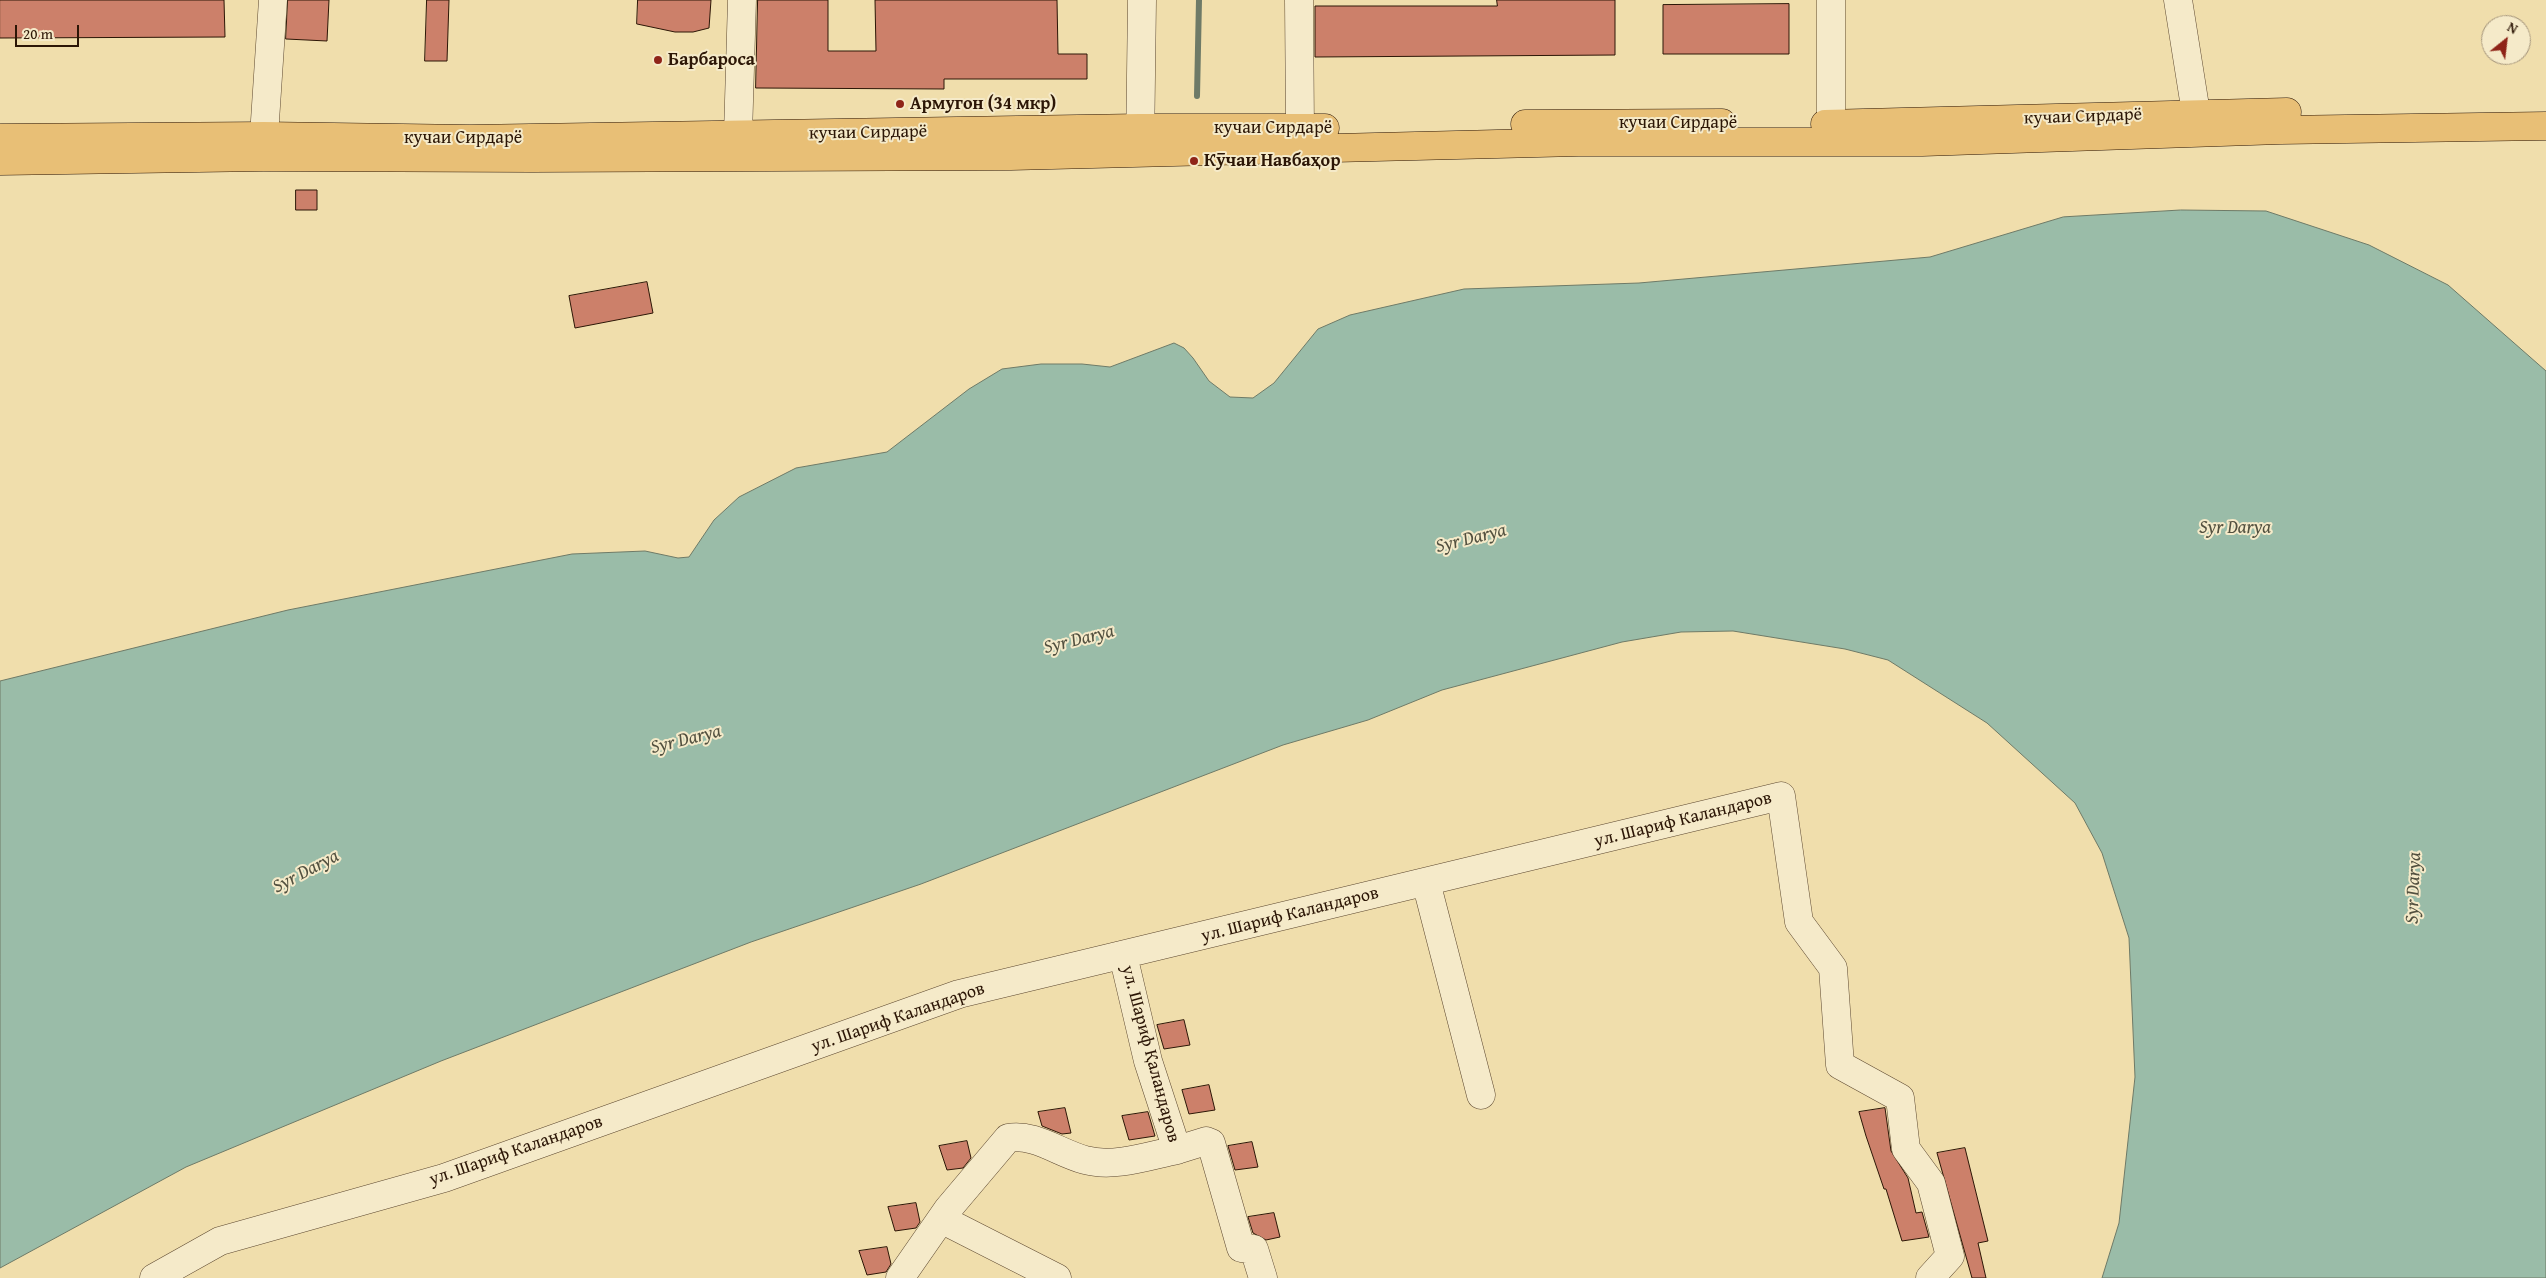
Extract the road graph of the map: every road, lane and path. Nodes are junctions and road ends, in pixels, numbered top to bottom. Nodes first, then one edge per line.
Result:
1 (273, 0) edge
2 (742, 0) edge
3 (1142, 0) edge
4 (1298, 0) edge
5 (1831, 0) edge
6 (2178, 0) edge
7 (2546, 107) edge
8 (2197, 124) junction
9 (2546, 126) edge
10 (1300, 129) junction
11 (1831, 133) junction
12 (738, 135) junction
13 (264, 136) junction
14 (0, 138) edge
15 (1140, 141) junction
16 (0, 161) edge
17 (1426, 882) junction
18 (1123, 955) junction
19 (1481, 1095) dead end
20 (1177, 1150) junction
21 (941, 1219) junction
22 (154, 1278) edge
23 (900, 1278) edge
24 (1057, 1278) edge
25 (1262, 1278) edge
26 (1930, 1278) edge

1 - 13 street
2 - 12 street
3 - 15 street
4 - 10 street
5 - 11 street
6 - 8 street
7 - 8 highway
8 - 9 highway
8 - 11 highway
10 - 11 highway, кучаи Сирдарё
10 - 15 highway, кучаи Сирдарё
11 - 15 highway
12 - 13 highway, кучаи Сирдарё
12 - 15 highway, кучаи Сирдарё
13 - 14 highway, кучаи Сирдарё
15 - 16 highway
17 - 18 street, ул. Шариф Каландаров
17 - 19 street
17 - 26 street, ул. Шариф Каландаров
18 - 20 street, ул. Шариф Қаландаров
18 - 22 street, ул. Шариф Каландаров
20 - 21 street, ул. Шариф Қаландаров
20 - 25 street
21 - 23 street, ул. Шариф Қаландаров
21 - 24 street

